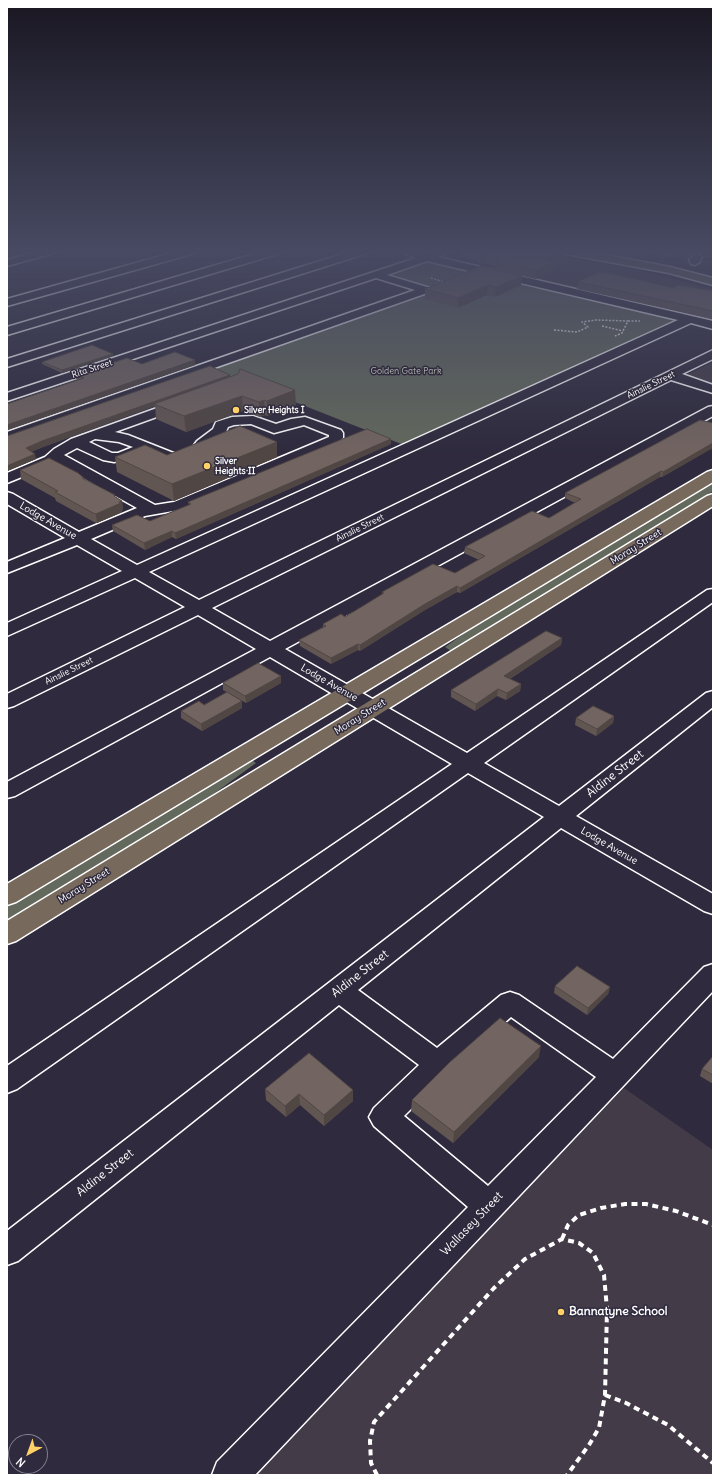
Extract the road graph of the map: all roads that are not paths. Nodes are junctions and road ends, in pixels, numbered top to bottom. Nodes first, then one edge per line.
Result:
1 (47, 319) edge
2 (147, 319) edge
3 (243, 319) edge
4 (343, 319) edge
5 (684, 319) edge
6 (688, 320) junction
7 (713, 325) edge
8 (7, 331) edge
9 (713, 354) edge
10 (7, 363) edge
11 (670, 375) junction
12 (713, 389) edge
13 (7, 397) edge
14 (196, 398) edge
15 (713, 410) edge
16 (274, 428) junction
17 (93, 435) junction
18 (7, 437) edge
19 (76, 442) junction
20 (145, 447) junction
21 (318, 447) junction
22 (54, 456) junction
23 (713, 475) edge
24 (7, 478) edge
25 (7, 497) edge
26 (713, 499) edge
27 (152, 510) junction
28 (78, 538) junction
29 (7, 568) edge
30 (136, 571) junction
31 (713, 594) edge
32 (198, 608) junction
33 (7, 630) edge
34 (270, 649) junction
35 (346, 693) junction
36 (713, 697) edge
37 (7, 702) edge
38 (373, 709) junction
39 (469, 764) junction
40 (7, 791) edge
41 (560, 817) junction
42 (7, 896) edge
43 (713, 905) edge
44 (7, 934) edge
45 (713, 974) edge
46 (339, 990) junction
47 (438, 1064) junction
48 (615, 1075) junction
49 (7, 1081) edge
50 (489, 1206) junction
51 (7, 1250) edge
52 (230, 1475) edge

1 - 8 street
2 - 10 street
3 - 13 street, Rita Street
4 - 18 street
5 - 6 street
6 - 7 street
6 - 30 street
9 - 11 street, Ainslie Street
11 - 12 street
11 - 32 street, Ainslie Street
14 - 17 street
15 - 34 street
16 - 20 street
16 - 21 street
16 - 21 street
17 - 19 street
17 - 20 street
19 - 20 street
19 - 22 street
21 - 27 street
22 - 24 street
22 - 27 street
23 - 35 main road
25 - 28 street, Lodge Avenue
26 - 38 main road, Moray Street
27 - 28 street
28 - 29 street
28 - 30 street, Lodge Avenue
30 - 32 street, Lodge Avenue
30 - 33 street
31 - 39 street
32 - 34 street, Lodge Avenue
32 - 37 street, Ainslie Street
34 - 35 street, Lodge Avenue
34 - 40 street
35 - 38 street, Lodge Avenue
35 - 42 main road
36 - 41 street, Aldine Street
38 - 39 street, Lodge Avenue
38 - 44 main road, Moray Street
39 - 41 street, Lodge Avenue
39 - 49 street
41 - 43 street, Lodge Avenue
41 - 46 street, Aldine Street
45 - 48 street, Wallasey Street
46 - 47 street
46 - 51 street, Aldine Street
47 - 48 street
47 - 50 street
48 - 50 street, Wallasey Street
50 - 52 street, Wallasey Street

